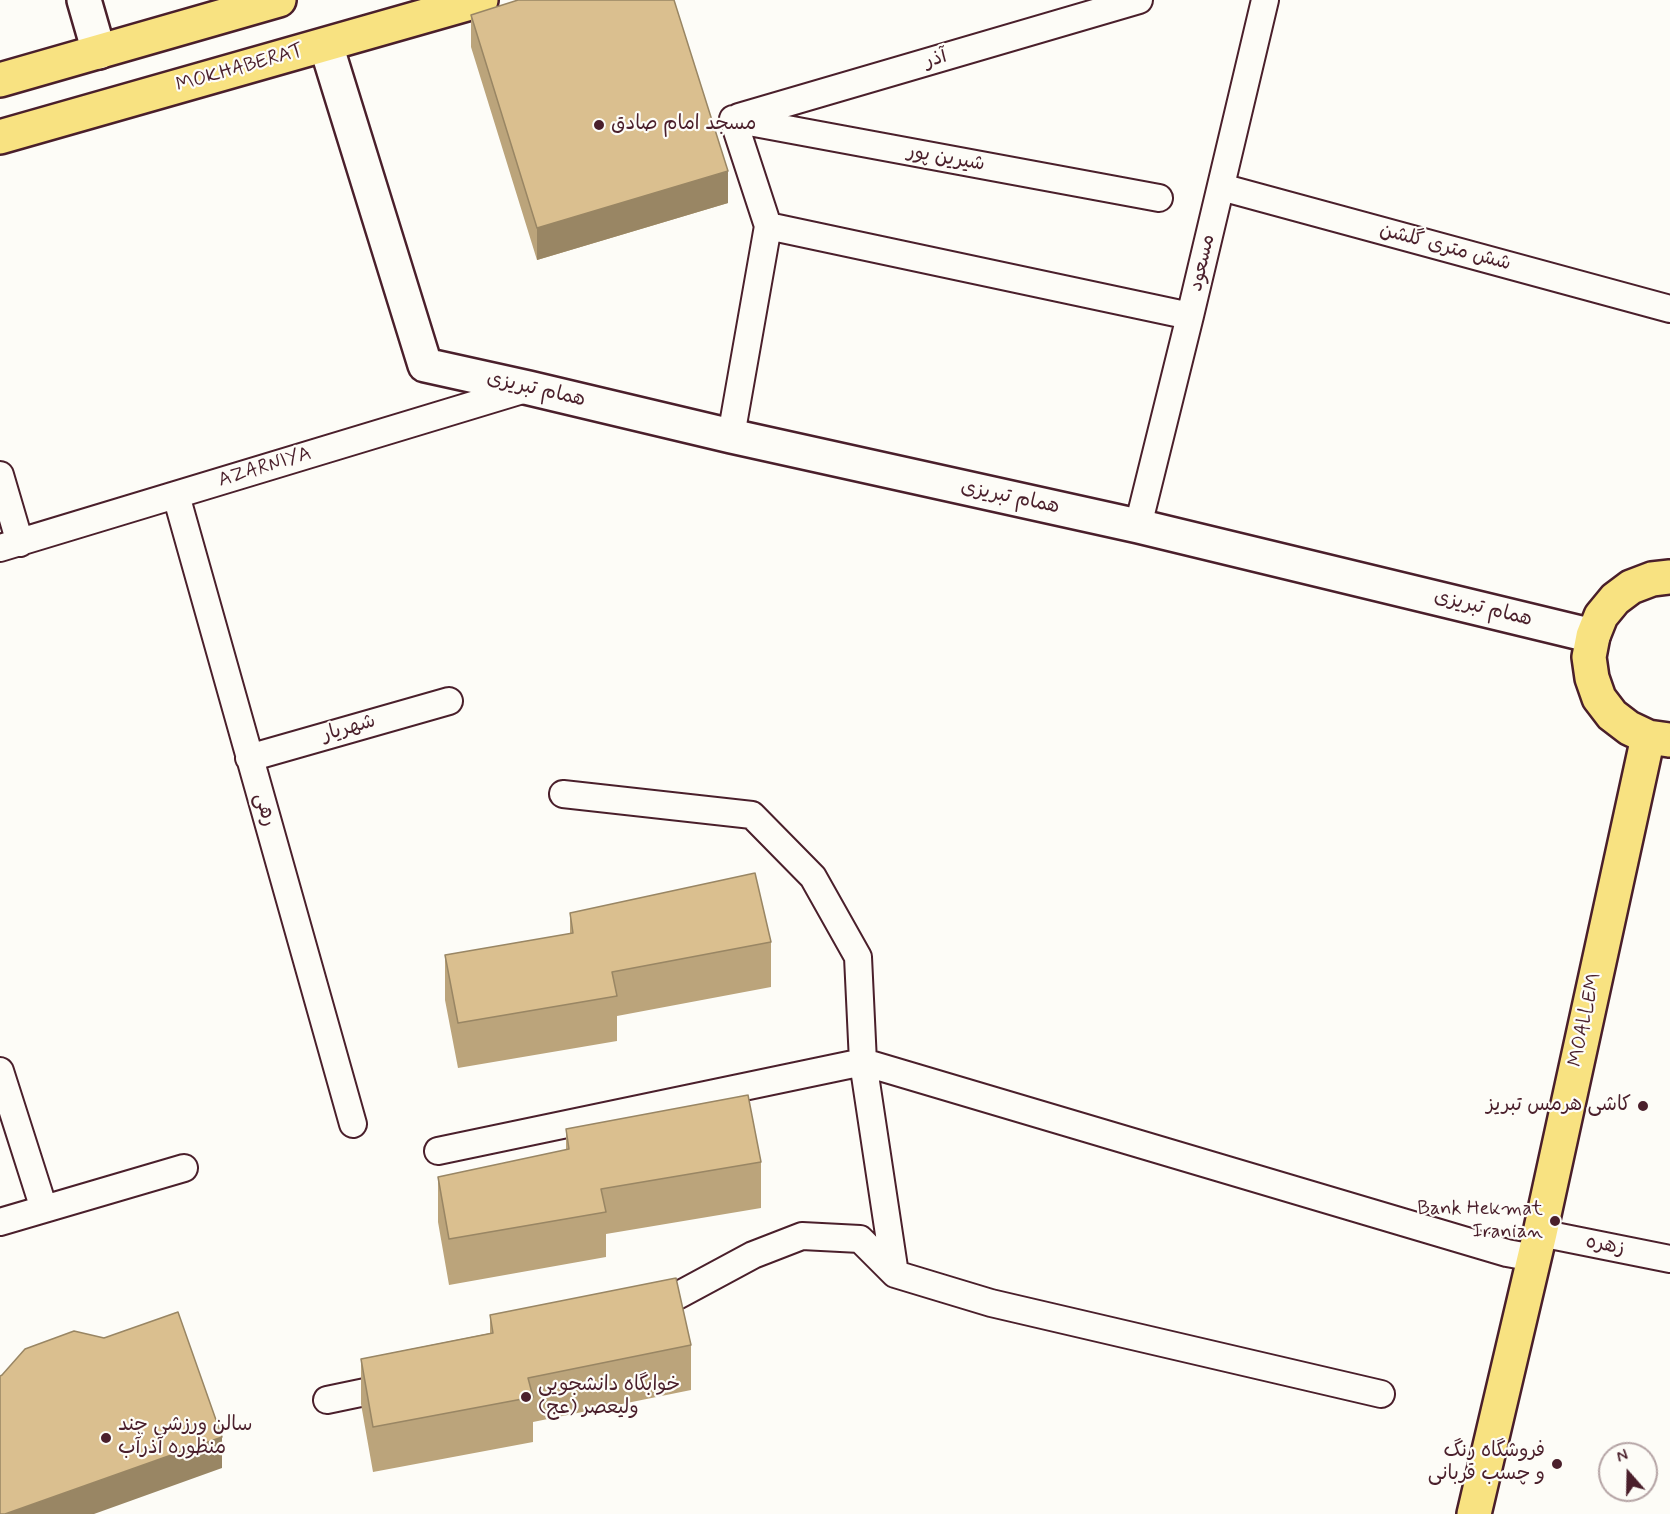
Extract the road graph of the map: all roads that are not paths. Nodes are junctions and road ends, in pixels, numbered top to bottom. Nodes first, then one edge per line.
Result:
1 (84, 0) edge
2 (279, 0) edge
3 (481, 0) edge
4 (1139, 0) edge
5 (1265, 0) edge
6 (326, 45) junction
7 (99, 52) junction
8 (0, 80) edge
9 (733, 119) junction
10 (0, 137) edge
11 (1221, 187) junction
12 (1159, 198) dead end
13 (768, 226) junction
14 (1670, 309) edge
15 (1190, 316) junction
16 (529, 388) junction
17 (731, 436) junction
18 (0, 476) edge
19 (176, 495) junction
20 (1138, 526) junction
21 (10, 546) edge
22 (1670, 577) edge
23 (1593, 636) junction
24 (449, 700) dead end
25 (1659, 738) edge
26 (249, 758) junction
27 (563, 794) dead end
28 (863, 1062) junction
29 (0, 1071) edge
30 (353, 1124) dead end
31 (438, 1152) dead end
32 (184, 1168) dead end
33 (44, 1209) junction
34 (0, 1222) edge
35 (1537, 1246) junction
36 (1670, 1259) edge
37 (896, 1274) junction
38 (629, 1318) edge
39 (418, 1380) edge
40 (1381, 1394) dead end
41 (327, 1400) dead end
42 (1474, 1514) edge

1 - 7 street
2 - 7 main road
3 - 6 main road, MOKHABERAT
4 - 9 street, آذر
5 - 11 street, مسعود
6 - 10 main road, MOKHABERAT
6 - 16 street, همام تبریزی
7 - 8 main road
9 - 12 street, شیرین پور
9 - 13 street
11 - 14 street, شش متری گلشن
11 - 15 street, مسعود
13 - 15 street
13 - 17 street
15 - 20 street, مسعود
16 - 17 street, همام تبریزی
16 - 19 street, AZARNIYA
17 - 20 street, همام تبریزی
18 - 21 street
19 - 21 street, AZARNIYA
19 - 26 street, رهی
20 - 23 street, همام تبریزی
22 - 23 main road
23 - 25 main road
24 - 26 street, شهریار
25 - 35 main road, MOALLEM
26 - 30 street, رهی
27 - 28 street
28 - 31 street
28 - 35 street, زهره
28 - 37 street
29 - 33 street
32 - 33 street
33 - 34 street
35 - 36 street, زهره
35 - 42 main road, MOALLEM
37 - 38 street
37 - 40 street
39 - 41 street

